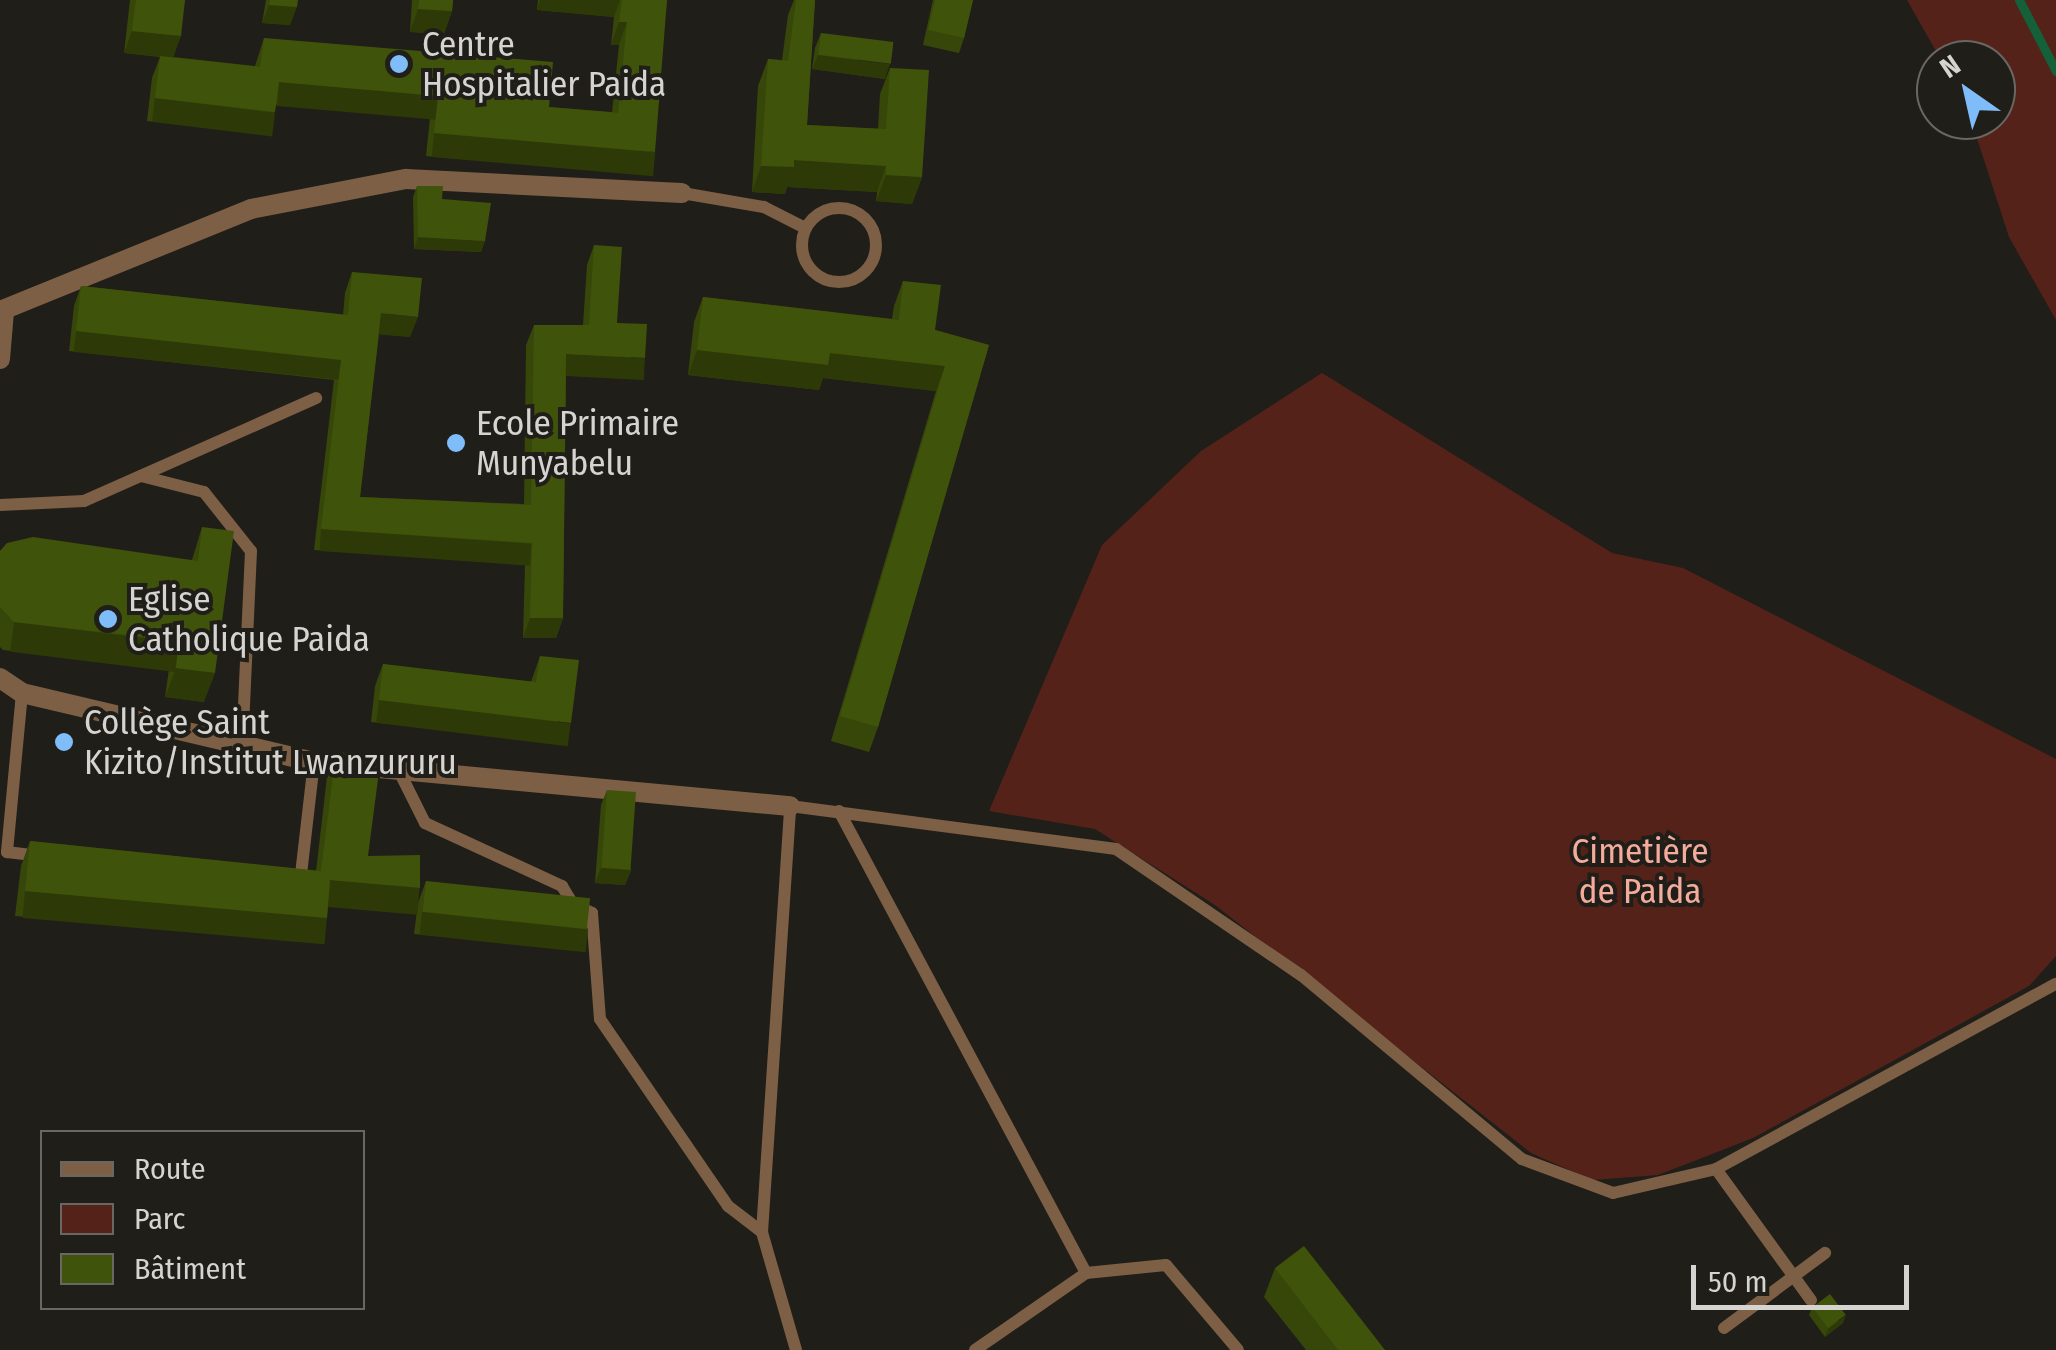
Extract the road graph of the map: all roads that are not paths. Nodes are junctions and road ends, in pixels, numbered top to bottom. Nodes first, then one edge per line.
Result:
1 (682, 193) joint
2 (805, 228) junction
3 (2, 311) edge
4 (0, 359) edge
5 (316, 398) dead end
6 (141, 476) junction
7 (0, 505) edge
8 (0, 678) edge
9 (22, 694) junction
10 (242, 746) junction
11 (314, 762) junction
12 (400, 773) junction
13 (790, 806) junction
14 (839, 811) junction
15 (65, 859) edge
16 (280, 884) edge
17 (2056, 984) edge
18 (1716, 1169) junction
19 (762, 1232) junction
20 (1824, 1253) dead end
21 (1086, 1273) junction
22 (1794, 1276) junction
23 (1812, 1300) dead end
24 (1724, 1328) dead end
25 (796, 1350) edge
26 (975, 1350) edge
27 (1238, 1350) edge

1 - 2 lane
1 - 3 street
2 - 2 lane
3 - 4 street
5 - 6 lane
6 - 7 lane
6 - 10 lane
8 - 9 street
9 - 10 street
9 - 15 lane
10 - 11 street
11 - 12 street
11 - 16 lane
12 - 13 street
12 - 19 lane
13 - 14 lane
13 - 19 lane
14 - 18 lane
14 - 21 lane
17 - 18 lane
18 - 22 lane
19 - 25 lane
20 - 22 lane
21 - 26 lane
21 - 27 lane
22 - 23 lane
22 - 24 lane

